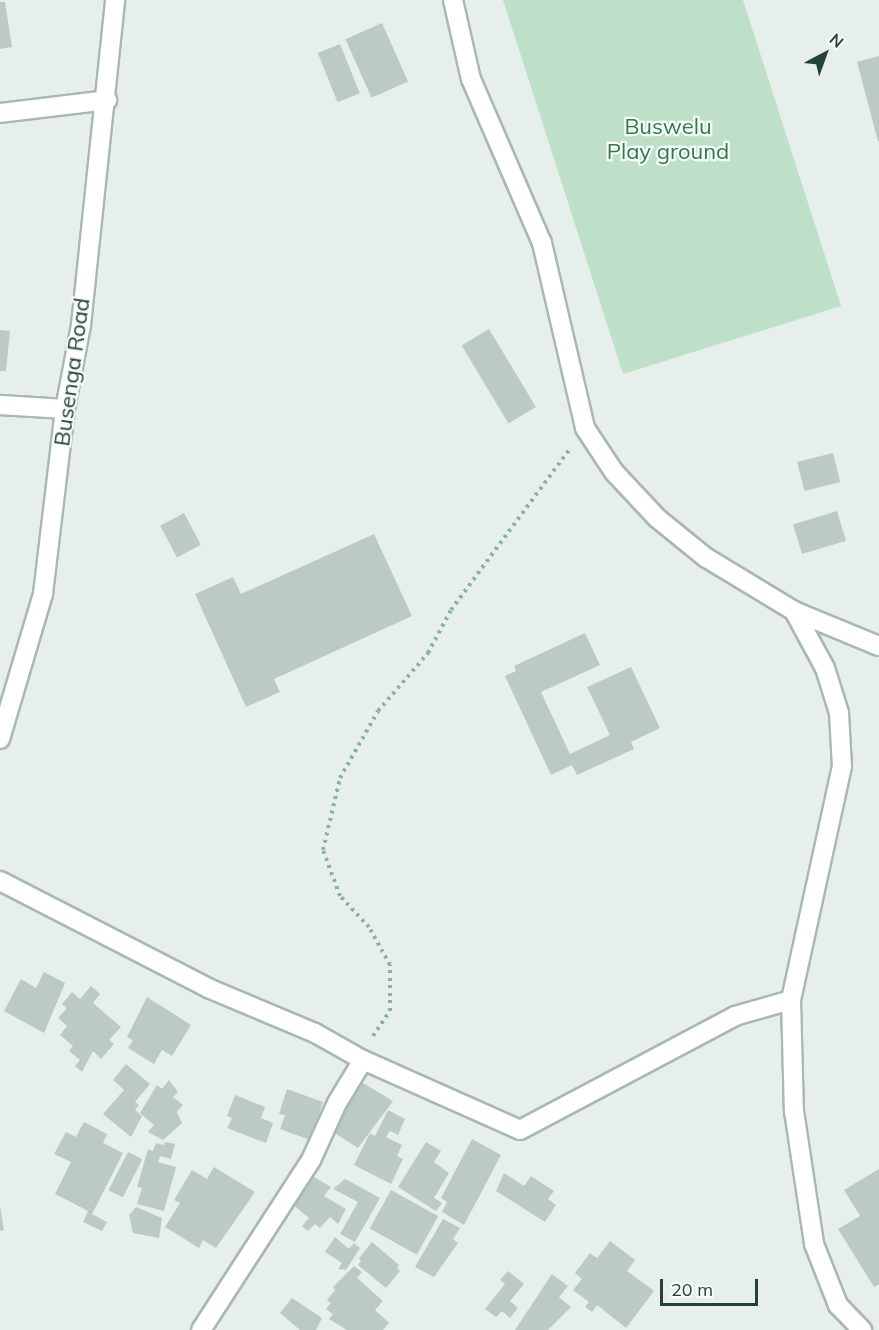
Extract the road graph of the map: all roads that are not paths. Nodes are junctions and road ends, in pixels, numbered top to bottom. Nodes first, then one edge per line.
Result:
1 (115, 0) edge
2 (453, 0) edge
3 (106, 100) junction
4 (0, 113) edge
5 (0, 405) edge
6 (65, 409) junction
7 (794, 611) junction
8 (879, 646) edge
9 (0, 739) edge
10 (0, 881) edge
11 (791, 1000) junction
12 (360, 1058) junction
13 (201, 1330) edge
14 (862, 1330) edge

1 - 3 street, Busenga Road
2 - 7 street
3 - 4 street
3 - 6 street, Busenga Road
5 - 6 street
6 - 9 street, Busenga Road
7 - 8 street
7 - 11 street
10 - 12 street
11 - 12 street
11 - 14 street
12 - 13 street

